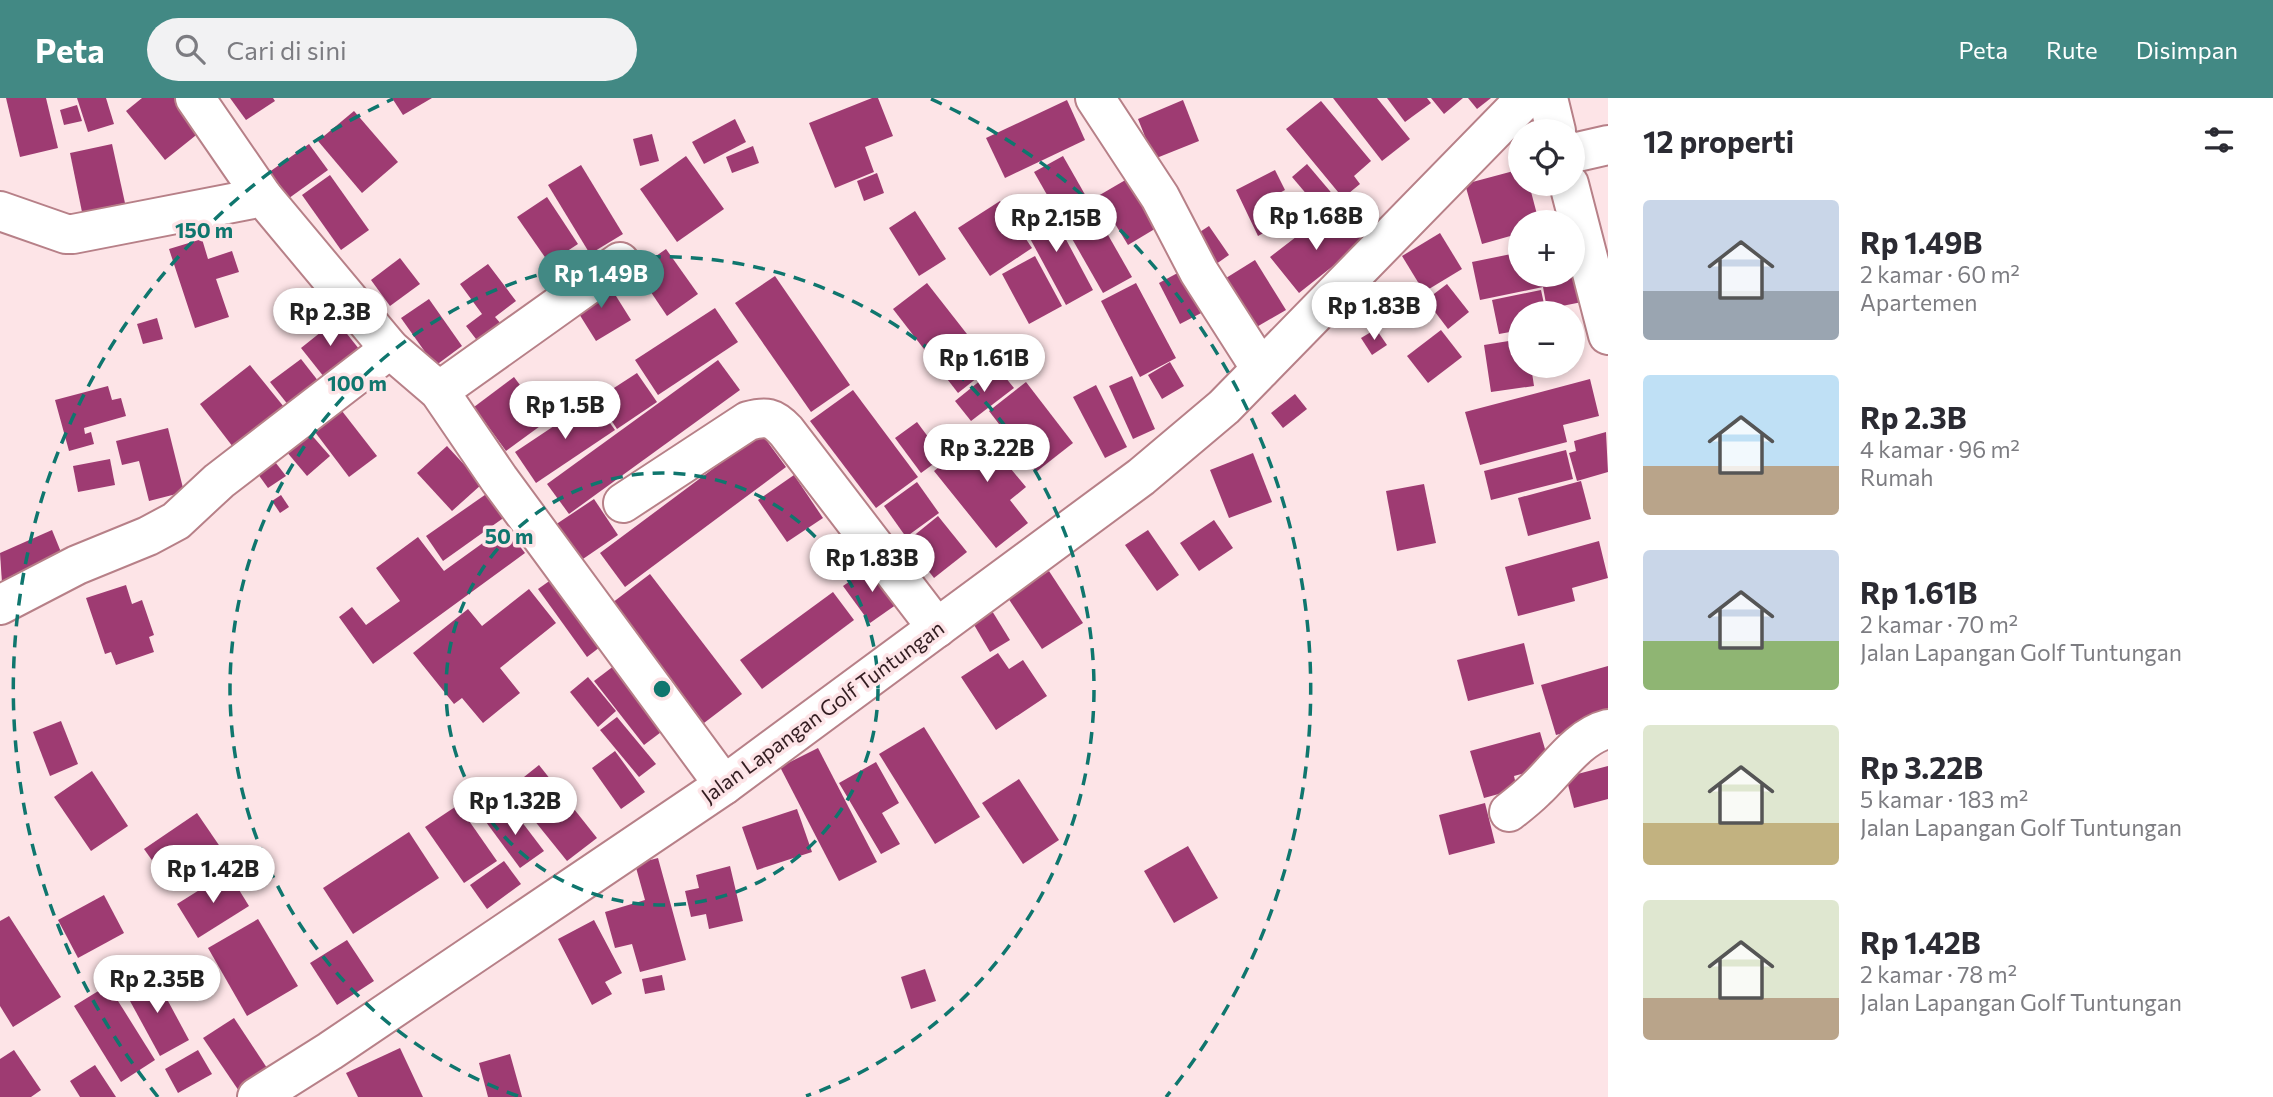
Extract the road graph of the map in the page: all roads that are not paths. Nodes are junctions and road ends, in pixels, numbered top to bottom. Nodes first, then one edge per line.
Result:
1 (195, 98) edge
2 (1095, 98) edge
3 (1526, 98) edge
4 (1548, 98) edge
5 (1553, 119) edge
6 (1608, 145) edge
7 (1585, 150) edge
8 (1572, 196) edge
9 (263, 197) junction
10 (0, 211) edge
11 (620, 262) dead end
12 (1608, 335) edge
13 (390, 349) junction
14 (1261, 369) junction
15 (439, 391) junction
16 (623, 503) dead end
17 (0, 606) edge
18 (937, 628) junction
19 (1608, 729) edge
20 (724, 785) junction
21 (1509, 812) dead end
22 (257, 1097) edge

1 - 9 street
2 - 14 street
3 - 14 street, Jalan Lapangan Golf Tuntungan
4 - 5 street
6 - 7 street
8 - 12 street
9 - 10 street
9 - 13 street
11 - 15 street
13 - 15 street
13 - 17 street
14 - 18 street, Jalan Lapangan Golf Tuntungan
15 - 20 street
16 - 18 street
18 - 20 street, Jalan Lapangan Golf Tuntungan
19 - 21 street
20 - 22 street, Jalan Lapangan Golf Tuntungan

